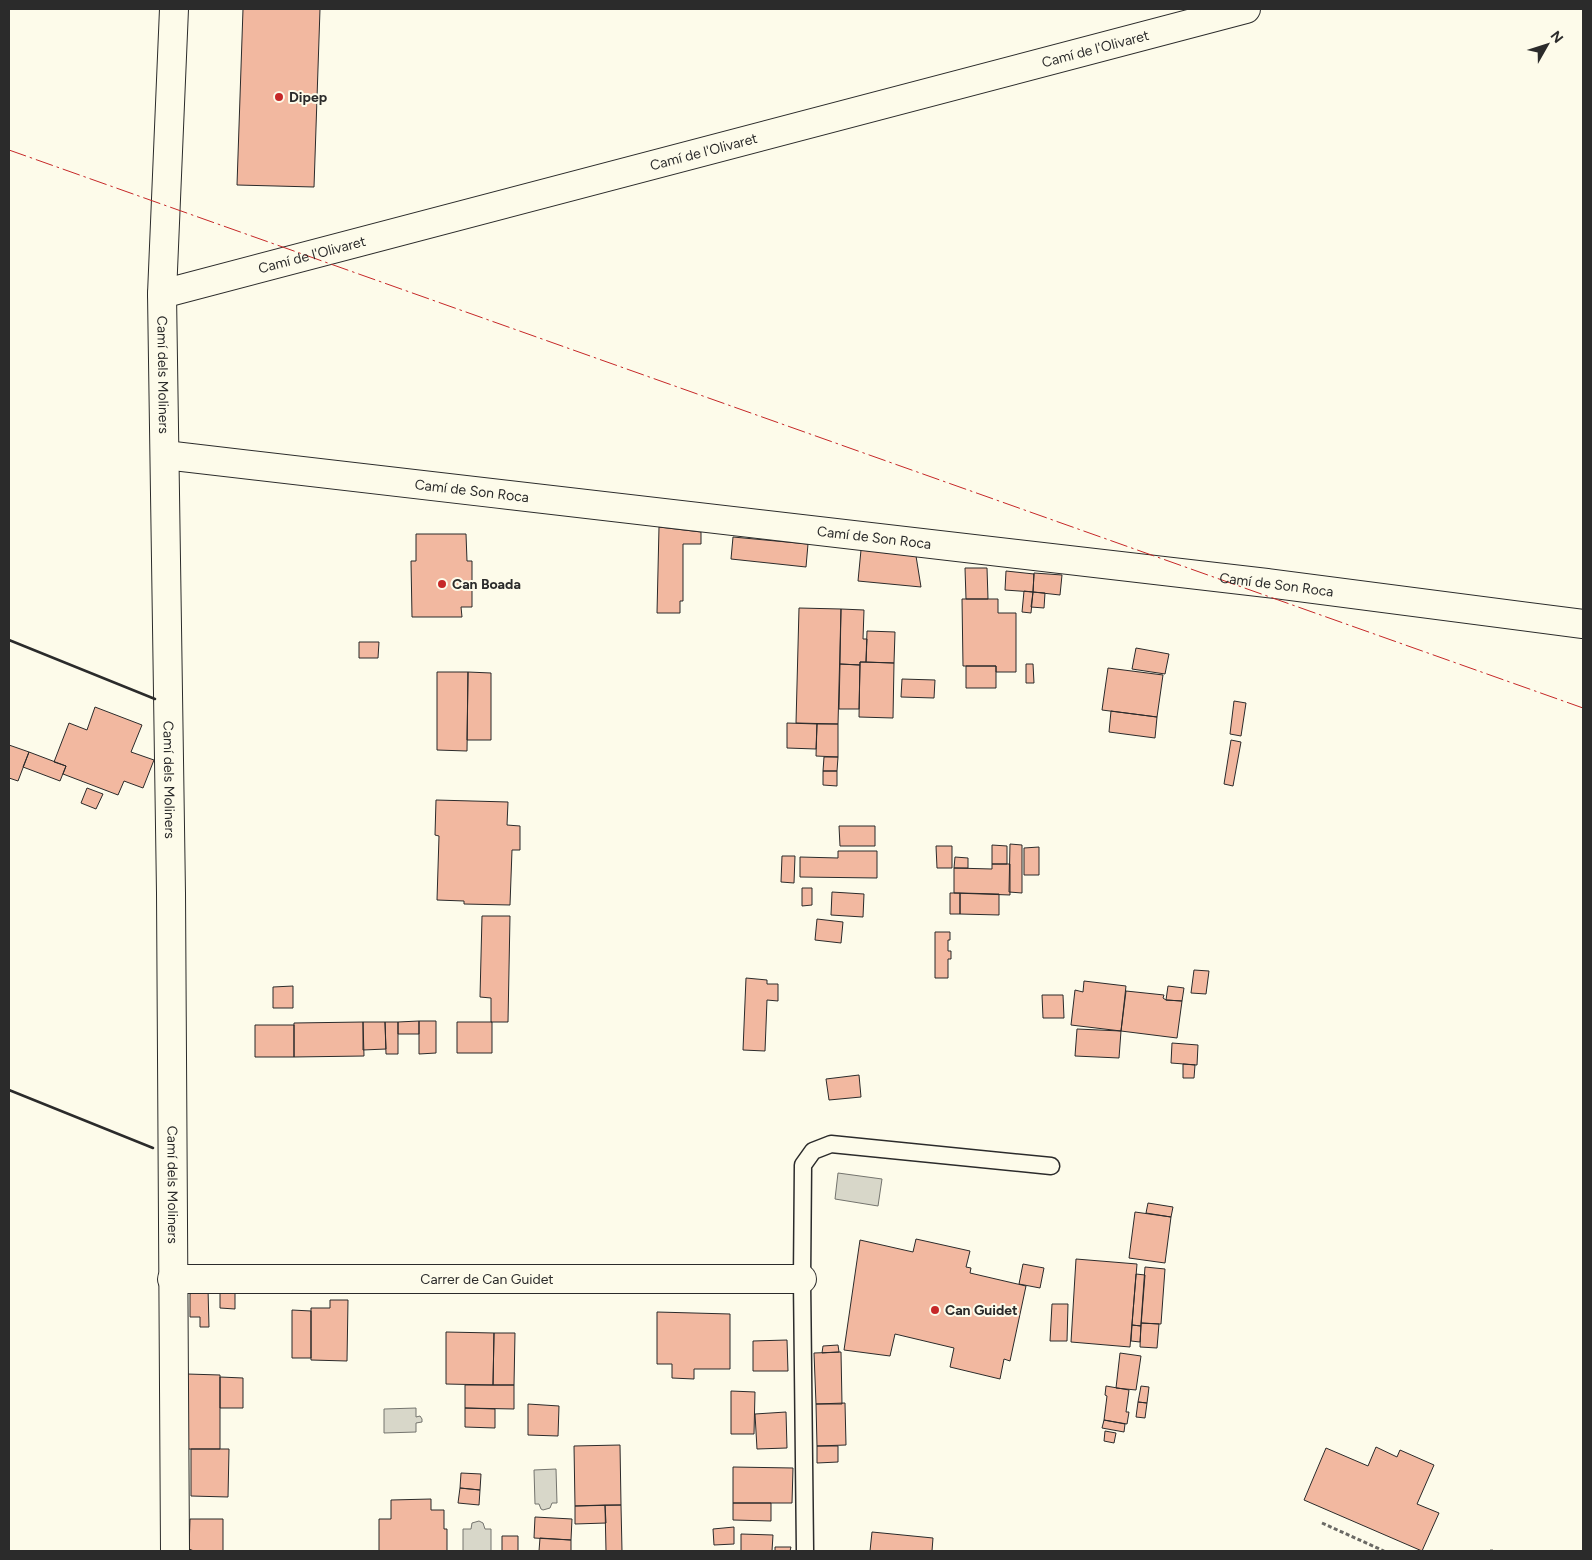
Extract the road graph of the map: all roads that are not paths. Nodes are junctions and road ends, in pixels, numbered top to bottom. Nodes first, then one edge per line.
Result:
1 (174, 9) edge
2 (1246, 9) edge
3 (162, 294) junction
4 (165, 456) junction
5 (1583, 624) edge
6 (1051, 1166) dead end
7 (172, 1279) junction
8 (802, 1279) junction
9 (175, 1551) edge
10 (805, 1551) edge

1 - 3 street, Camí dels Moliners
2 - 3 street, Camí de l'Olivaret
3 - 4 street, Camí dels Moliners
4 - 5 street, Camí de Son Roca
4 - 7 street, Camí dels Moliners
6 - 8 lane
7 - 8 street, Carrer de Can Guidet
7 - 9 street, Camí dels Moliners
8 - 10 lane

